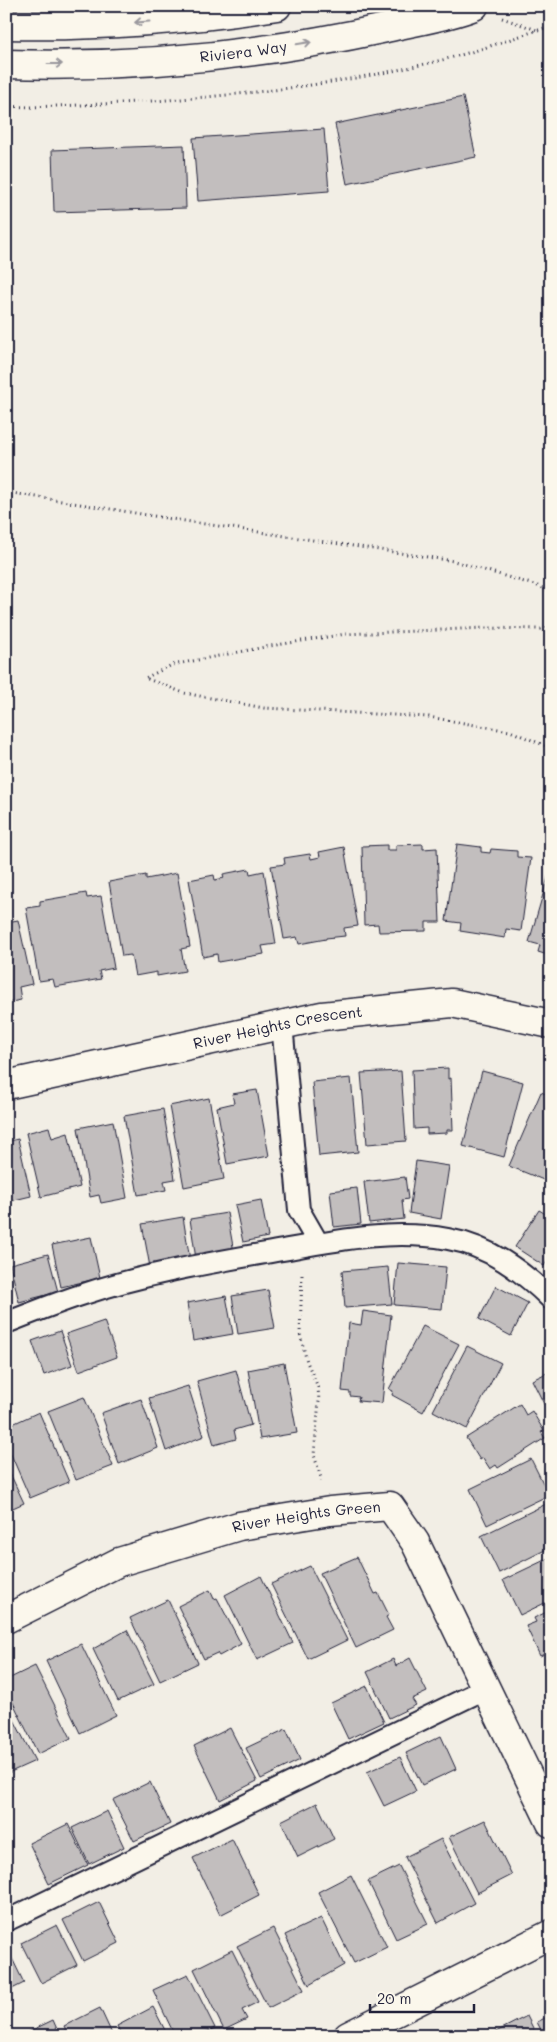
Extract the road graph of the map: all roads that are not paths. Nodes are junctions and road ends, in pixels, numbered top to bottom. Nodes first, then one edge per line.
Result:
1 (277, 6) edge
2 (474, 6) edge
3 (6, 25) edge
4 (6, 64) edge
5 (282, 1024) junction
6 (551, 1024) edge
7 (6, 1085) edge
8 (318, 1244) junction
9 (551, 1299) edge
10 (6, 1323) edge
11 (6, 1619) edge
12 (485, 1689) junction
13 (551, 1823) edge
14 (6, 1921) edge
15 (551, 1934) edge
16 (348, 2036) edge

1 -> 3 street
4 -> 2 street, Riviera Way
5 - 6 street, River Heights Crescent
5 - 7 street, River Heights Crescent
5 - 8 lane
8 - 9 lane
8 - 10 lane
11 - 12 street, River Heights Green
12 - 13 street, River Heights Green
12 - 14 lane
15 - 16 street

